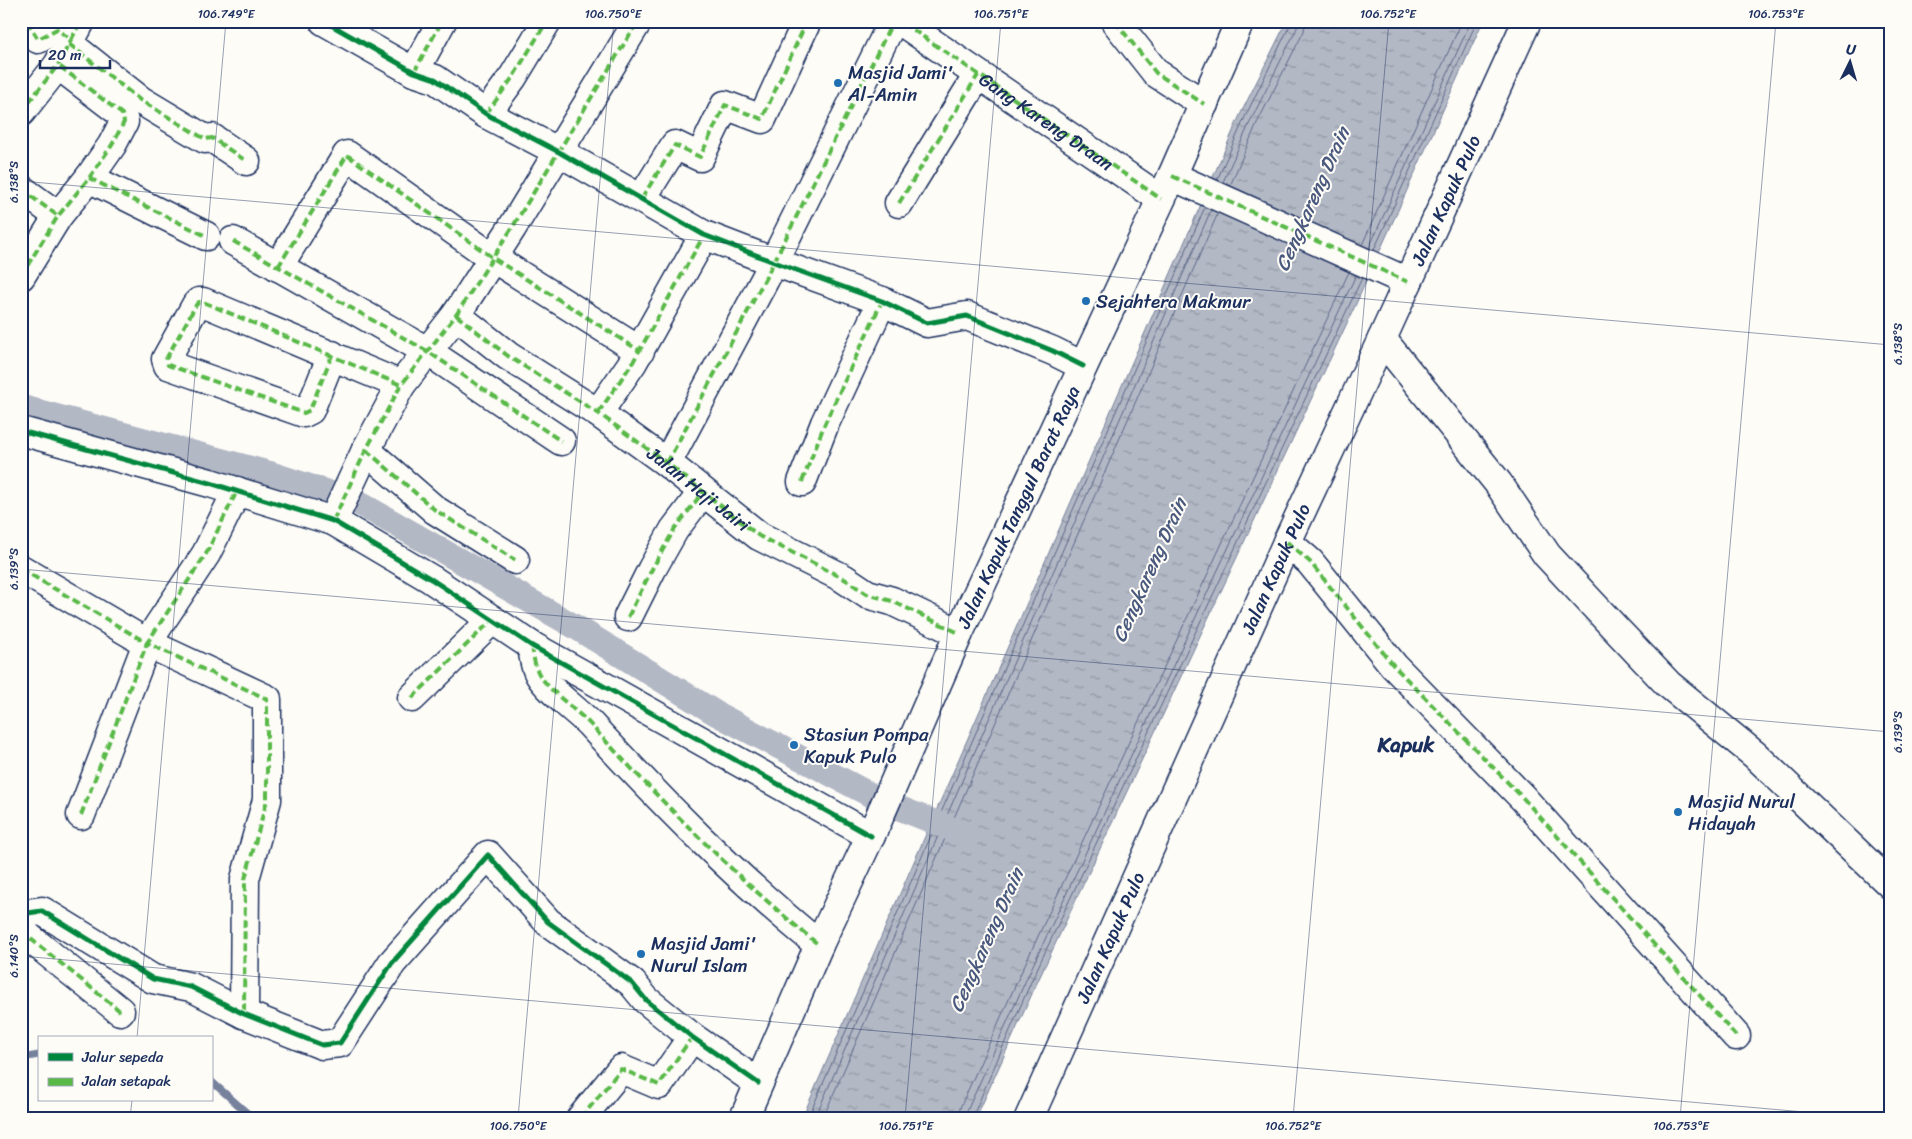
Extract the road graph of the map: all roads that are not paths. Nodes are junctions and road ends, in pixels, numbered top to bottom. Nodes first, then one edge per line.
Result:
1 (27, 21) edge
2 (324, 21) edge
3 (442, 21) edge
4 (547, 21) edge
5 (638, 21) edge
6 (807, 21) edge
7 (1115, 21) edge
8 (1240, 21) edge
9 (1526, 21) edge
10 (70, 43) edge
11 (414, 72) junction
12 (978, 75) junction
13 (1204, 104) junction
14 (21, 112) edge
15 (486, 114) junction
16 (559, 152) junction
17 (246, 161) dead end
18 (89, 178) junction
19 (1175, 186) junction
20 (21, 189) edge
21 (642, 198) junction
22 (899, 203) dead end
23 (58, 216) junction
24 (704, 235) junction
25 (206, 236) dead end
26 (233, 241) dead end
27 (493, 258) junction
28 (774, 262) junction
29 (278, 267) junction
30 (21, 276) edge
31 (1396, 276) junction
32 (882, 300) junction
33 (456, 316) junction
34 (1382, 339) junction
35 (427, 351) junction
36 (640, 351) junction
37 (332, 355) junction
38 (1083, 366) junction
39 (401, 385) junction
40 (598, 414) junction
41 (21, 431) edge
42 (561, 441) dead end
43 (364, 453) junction
44 (667, 463) junction
45 (802, 482) dead end
46 (237, 491) junction
47 (702, 493) junction
48 (337, 513) junction
49 (1287, 542) junction
50 (515, 560) dead end
51 (21, 569) edge
52 (628, 617) dead end
53 (492, 620) junction
54 (959, 632) junction
55 (147, 643) junction
56 (532, 646) junction
57 (412, 698) dead end
58 (81, 815) dead end
59 (874, 828) junction
60 (1891, 885) edge
61 (21, 914) edge
62 (21, 931) edge
63 (819, 945) junction
64 (120, 1011) dead end
65 (244, 1014) junction
66 (1736, 1036) dead end
67 (692, 1037) junction
68 (758, 1083) junction
69 (581, 1118) edge
70 (744, 1118) edge
71 (1029, 1118) edge

1 - 10 street
2 - 11 street
3 - 11 street
4 - 15 street
5 - 16 street
6 - 21 street
7 - 13 street
8 - 13 street, Jalan Kapuk Tanggul Barat Raya
9 - 31 street, Jalan Kapuk Pulo
10 - 14 street
10 - 17 street
10 - 18 street
11 - 15 street
12 - 19 street, Gang Kareng Draan
12 - 22 street
12 - 28 street, Gang Kareng Draan
13 - 19 street, Jalan Kapuk Tanggul Barat Raya
15 - 16 street
16 - 21 street
16 - 27 street
18 - 23 street
18 - 25 street
19 - 31 street, Gang Kareng Draan
19 - 38 street, Jalan Kapuk Tanggul Barat Raya
20 - 23 street
21 - 24 street
23 - 30 street
24 - 28 street
24 - 36 street
26 - 29 street
27 - 29 street
27 - 33 street
27 - 36 street
28 - 32 street
28 - 44 street
29 - 35 street
31 - 34 street, Jalan Kapuk Pulo
32 - 38 street
32 - 45 street
33 - 35 street
33 - 40 street, Jalan Haji Jairi
34 - 49 street, Jalan Kapuk Pulo
34 - 60 street
35 - 39 street
35 - 42 street
36 - 40 street
37 - 37 street
37 - 39 street
38 - 54 street, Jalan Kapuk Tanggul Barat Raya
39 - 43 street
40 - 44 street, Jalan Haji Jairi
41 - 46 street
43 - 48 street
43 - 50 street
44 - 47 street, Jalan Haji Jairi
46 - 48 street
46 - 55 street
47 - 52 street
47 - 54 street, Jalan Haji Jairi
48 - 53 street
49 - 66 street
49 - 71 street, Jalan Kapuk Pulo
51 - 55 street
53 - 56 street
53 - 57 street
54 - 59 street, Jalan Kapuk Tanggul Barat Raya
55 - 58 street
55 - 65 street
56 - 59 street
56 - 63 street
59 - 63 street
61 - 65 street
62 - 64 street
63 - 68 street
65 - 67 street
67 - 68 street
67 - 69 street
68 - 70 street

